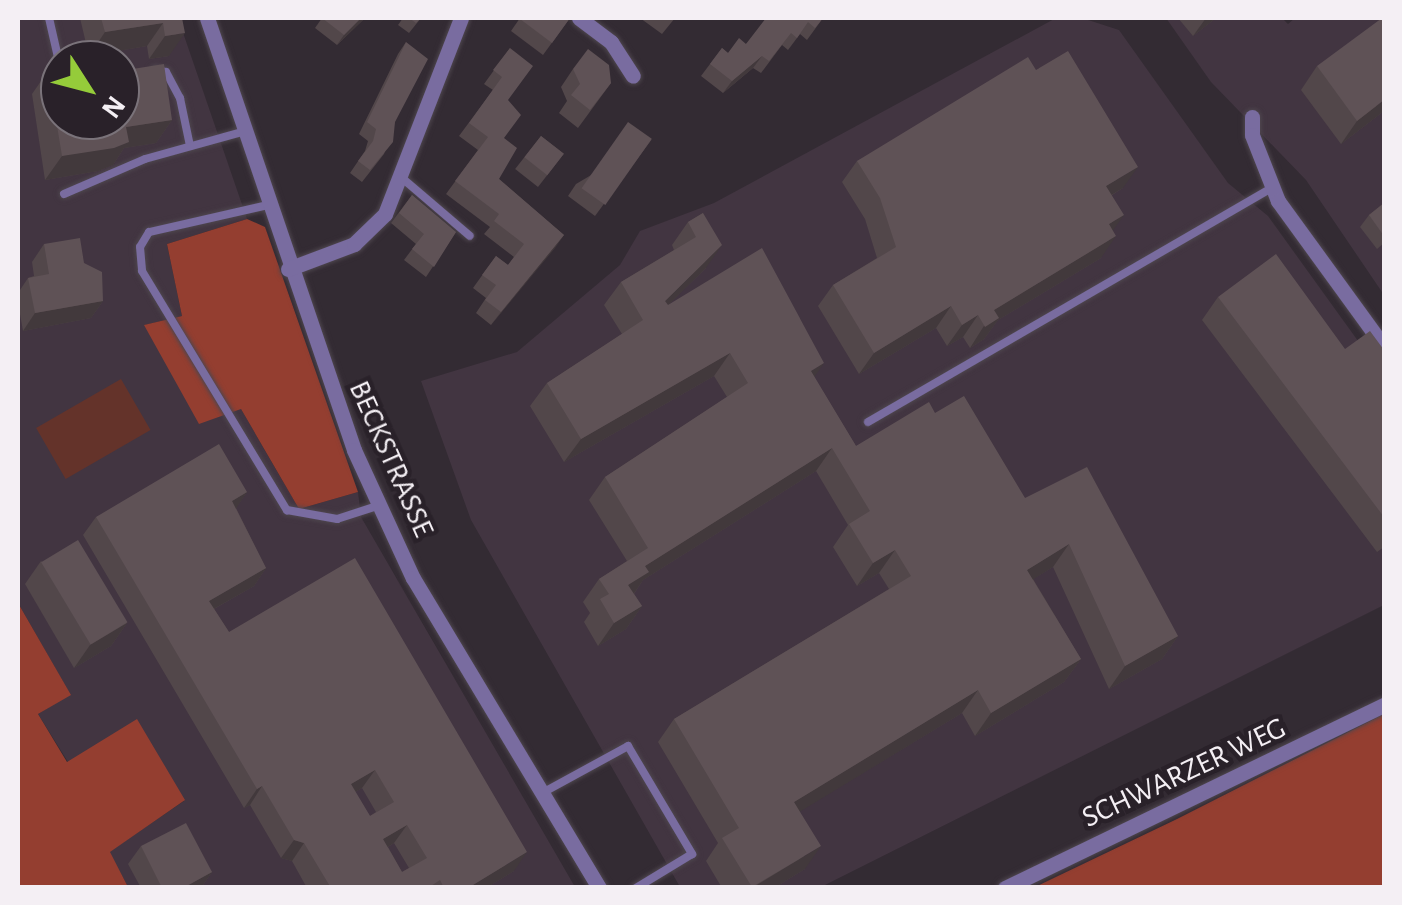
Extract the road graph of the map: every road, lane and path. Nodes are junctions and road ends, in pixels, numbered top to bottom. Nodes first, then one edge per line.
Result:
1 (207, 18) edge
2 (461, 18) edge
3 (579, 18) edge
4 (140, 71) edge
5 (634, 76) dead end
6 (1252, 117) dead end
7 (245, 131) junction
8 (190, 146) junction
9 (402, 178) junction
10 (1273, 188) junction
11 (64, 194) dead end
12 (268, 205) junction
13 (470, 236) dead end
14 (288, 269) junction
15 (1384, 347) edge
16 (868, 422) dead end
17 (380, 505) junction
18 (1384, 705) edge
19 (544, 792) junction
20 (599, 888) edge
21 (636, 888) edge
22 (1006, 888) edge

1 - 7 street, BECKSTRASSE
2 - 9 street
3 - 5 street
4 - 8 lane
6 - 10 street
7 - 8 lane
7 - 12 street, BECKSTRASSE
8 - 11 lane
9 - 13 lane
9 - 14 street
10 - 15 street
10 - 16 lane
12 - 14 street, BECKSTRASSE
12 - 17 lane
14 - 17 street, BECKSTRASSE
17 - 19 street, BECKSTRASSE
18 - 22 street, SCHWARZER WEG
19 - 20 street, BECKSTRASSE
19 - 21 lane

